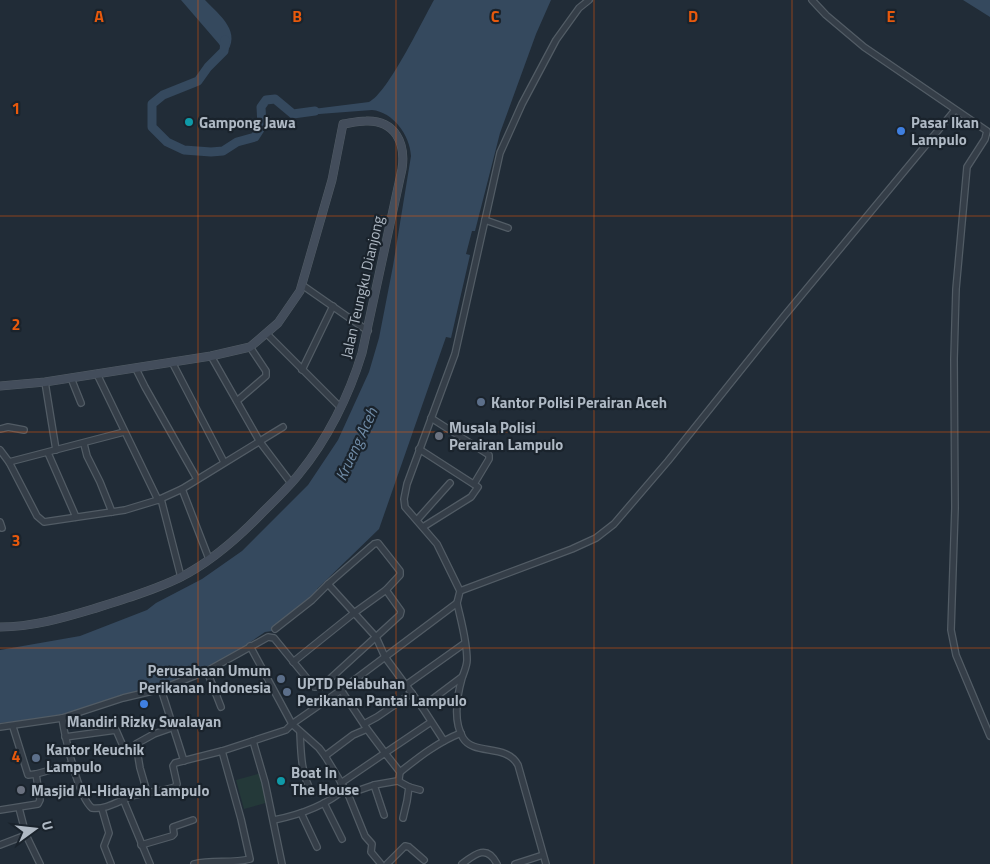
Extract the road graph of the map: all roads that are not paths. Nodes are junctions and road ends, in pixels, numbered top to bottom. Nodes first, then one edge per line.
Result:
1 (589, 0) edge
2 (812, 0) edge
3 (955, 110) junction
4 (485, 220) junction
5 (508, 228) dead end
6 (302, 285) junction
7 (333, 306) junction
8 (368, 331) junction
9 (267, 334) junction
10 (250, 347) junction
11 (211, 356) junction
12 (172, 362) junction
13 (136, 368) junction
14 (302, 370) junction
15 (97, 374) junction
16 (71, 378) junction
17 (44, 382) junction
18 (0, 386) edge
19 (236, 401) junction
20 (81, 403) dead end
21 (340, 407) junction
22 (431, 418) junction
23 (282, 427) dead end
24 (0, 429) edge
25 (24, 430) dead end
26 (124, 432) junction
27 (260, 442) junction
28 (84, 444) junction
29 (419, 448) junction
30 (0, 450) edge
31 (56, 450) junction
32 (48, 453) junction
33 (2, 456) edge
34 (9, 462) junction
35 (224, 462) junction
36 (197, 479) junction
37 (291, 483) junction
38 (450, 483) dead end
39 (474, 484) junction
40 (182, 489) junction
41 (160, 500) junction
42 (112, 512) junction
43 (76, 517) junction
44 (417, 520) junction
45 (423, 527) junction
46 (209, 558) junction
47 (181, 577) junction
48 (328, 584) junction
49 (386, 590) junction
50 (460, 591) junction
51 (457, 603) junction
52 (354, 613) junction
53 (0, 627) edge
54 (276, 629) dead end
55 (376, 637) junction
56 (465, 643) junction
57 (250, 646) junction
58 (385, 657) junction
59 (293, 662) junction
60 (208, 671) junction
61 (462, 677) junction
62 (406, 685) junction
63 (161, 689) junction
64 (341, 690) junction
65 (412, 693) junction
66 (221, 707) dead end
67 (422, 707) junction
68 (62, 718) junction
69 (431, 722) junction
70 (292, 724) junction
71 (14, 726) junction
72 (366, 726) junction
73 (0, 728) edge
74 (174, 728) junction
75 (300, 732) junction
76 (461, 733) junction
77 (990, 736) edge
78 (65, 737) junction
79 (253, 741) junction
80 (444, 741) junction
81 (123, 746) dead end
82 (222, 751) junction
83 (385, 753) junction
84 (325, 756) junction
85 (184, 761) junction
86 (73, 764) junction
87 (400, 772) junction
88 (36, 774) junction
89 (398, 781) junction
90 (374, 785) junction
91 (408, 787) junction
92 (345, 789) junction
93 (420, 790) dead end
94 (148, 792) junction
95 (312, 793) dead end
96 (123, 799) junction
97 (324, 803) junction
98 (20, 808) junction
99 (102, 809) junction
100 (0, 810) edge
101 (302, 813) junction
102 (384, 815) dead end
103 (403, 818) dead end
104 (193, 820) dead end
105 (274, 820) junction
106 (26, 835) junction
107 (342, 839) dead end
108 (0, 845) edge
109 (141, 845) junction
110 (317, 847) dead end
111 (538, 856) junction
112 (424, 860) dead end
113 (389, 862) edge
114 (40, 864) edge
115 (111, 864) edge
116 (150, 864) edge
117 (194, 864) edge
118 (282, 864) edge
119 (382, 864) edge
120 (397, 864) edge
121 (462, 864) edge
122 (497, 864) edge
123 (515, 864) edge
124 (546, 864) edge

1 - 4 street
2 - 3 street
3 - 50 street
3 - 77 street
4 - 5 street
4 - 22 street
6 - 7 street
6 - 8 street, Jalan Teungku Dianjong
6 - 9 street
7 - 8 street
7 - 14 street
8 - 21 street, Jalan Teungku Dianjong
9 - 10 street
9 - 14 street
10 - 11 street
10 - 19 street
11 - 12 street
11 - 19 street
12 - 13 street
12 - 35 street
13 - 15 street
13 - 36 street
14 - 21 street
15 - 16 street
15 - 26 street
16 - 17 street
16 - 20 street
17 - 18 street
17 - 31 street
19 - 27 street
21 - 37 street, Jalan Teungku Dianjong
22 - 29 street
22 - 39 street
23 - 27 street
24 - 25 street
26 - 28 street
26 - 41 street
27 - 35 street
27 - 37 street
28 - 31 street
28 - 42 street
29 - 39 street
29 - 44 street
30 - 33 street
31 - 32 street
32 - 34 street
32 - 43 street
33 - 34 street
34 - 43 street
35 - 36 street
36 - 40 street
37 - 46 street, Jalan Teungku Dianjong
38 - 44 street
39 - 45 street
40 - 41 street
40 - 46 street
41 - 42 street
41 - 47 street
42 - 43 street
44 - 45 street
45 - 50 street
46 - 47 street, Jalan Teungku Dianjong
47 - 53 street, Jalan Teungku Dianjong
48 - 49 street
48 - 52 street
48 - 54 street
49 - 52 street
49 - 55 street
50 - 51 street
51 - 56 street
51 - 58 street
52 - 55 street
52 - 59 street
55 - 58 street
55 - 59 street
56 - 61 street
56 - 62 street
57 - 59 street
57 - 60 street
57 - 70 street
58 - 62 street
58 - 64 street
60 - 63 street
60 - 66 street
61 - 67 street
61 - 76 street
62 - 65 street
63 - 68 street
63 - 74 street
64 - 70 street
64 - 72 street
65 - 67 street
65 - 72 street
67 - 69 street
68 - 71 street
68 - 78 street
69 - 80 street
69 - 83 street
70 - 75 street
70 - 79 street
71 - 73 street
71 - 88 street
72 - 83 street
72 - 84 street
74 - 85 street
74 - 94 street
75 - 84 street
75 - 95 street
76 - 80 street
76 - 111 street
78 - 81 street
78 - 86 street
79 - 82 street
79 - 105 street
80 - 87 street
82 - 85 street
82 - 117 street
83 - 87 street
83 - 92 street
84 - 92 street
85 - 94 street
86 - 88 street
86 - 99 street
87 - 89 street
88 - 98 street
89 - 90 street
89 - 91 street
90 - 92 street
90 - 102 street
91 - 93 street
91 - 103 street
92 - 97 street
92 - 119 street
94 - 96 street
96 - 99 street
96 - 109 street
97 - 101 street
97 - 107 street
98 - 100 street
98 - 106 street
99 - 115 street
101 - 105 street
101 - 110 street
104 - 109 street
105 - 118 street
106 - 108 street
106 - 114 street
109 - 116 street
111 - 123 street
111 - 124 street
112 - 113 street
113 - 120 street
121 - 122 street

